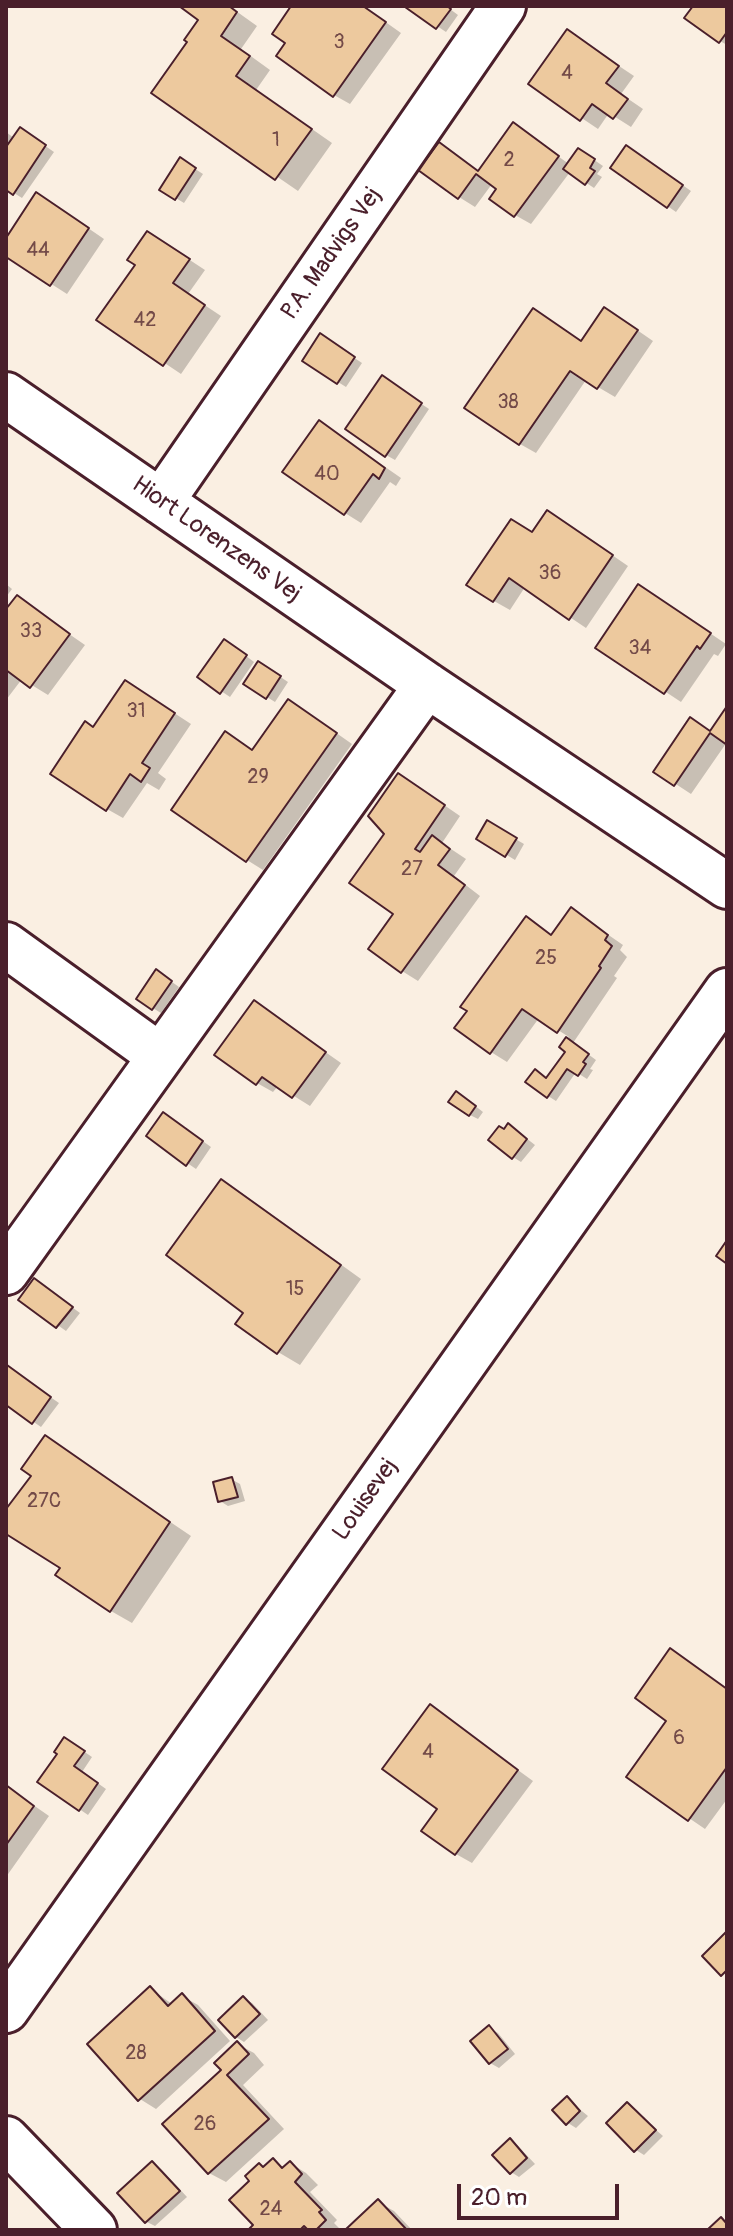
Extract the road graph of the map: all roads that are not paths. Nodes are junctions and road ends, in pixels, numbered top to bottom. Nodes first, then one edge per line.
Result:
1 (503, 6) edge
2 (6, 395) edge
3 (161, 502) junction
4 (427, 685) junction
5 (727, 886) edge
6 (6, 945) edge
7 (727, 991) edge
8 (160, 1056) junction
9 (6, 1272) edge
10 (6, 2010) edge
11 (6, 2139) edge
12 (94, 2230) edge

1 - 3 street, P.A. Madvigs Vej
2 - 3 street, Hiort Lorenzens Vej
3 - 4 street, Hiort Lorenzens Vej
4 - 5 street, Hiort Lorenzens Vej
4 - 8 street
6 - 8 street
7 - 10 street, Louisevej
8 - 9 street
11 - 12 street

